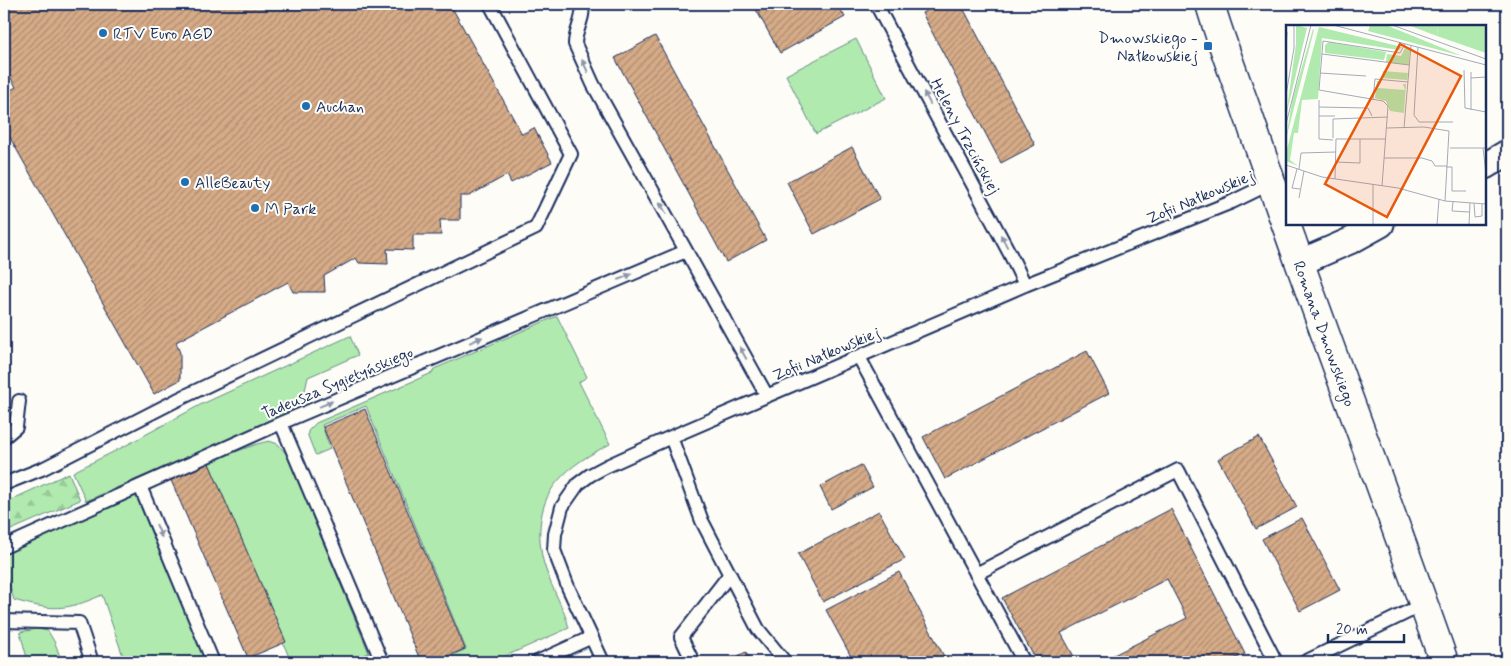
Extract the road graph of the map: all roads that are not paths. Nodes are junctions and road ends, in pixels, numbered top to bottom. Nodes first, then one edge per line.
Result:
1 (490, 4) edge
2 (582, 4) edge
3 (876, 4) edge
4 (1210, 4) edge
5 (1507, 153) edge
6 (1486, 165) edge
7 (1271, 184) junction
8 (1379, 225) edge
9 (686, 251) junction
10 (1299, 263) junction
11 (1025, 285) junction
12 (859, 356) junction
13 (767, 396) junction
14 (19, 401) dead end
15 (281, 423) junction
16 (671, 436) junction
17 (4, 437) edge
18 (4, 484) edge
19 (140, 486) junction
20 (4, 547) edge
21 (730, 574) junction
22 (976, 574) junction
23 (1424, 604) junction
24 (4, 621) edge
25 (592, 637) junction
26 (92, 662) edge
27 (213, 662) edge
28 (382, 662) edge
29 (537, 662) edge
30 (603, 662) edge
31 (693, 662) edge
32 (785, 662) edge
33 (1024, 662) edge
34 (1276, 662) edge
35 (1305, 662) edge
36 (1444, 662) edge

1 - 18 lane
9 -> 2 lane
11 -> 3 lane, Heleny Trzcińskiej
4 - 7 street, Romana Dmowskiego
5 - 6 street
7 - 10 street, Romana Dmowskiego
7 - 11 lane, Zofii Nałkowskiej
8 - 10 street
13 -> 9 lane
15 -> 9 lane, Tadeusza Sygietyńskiego
10 - 23 street, Romana Dmowskiego
11 - 12 lane, Zofii Nałkowskiej
12 - 13 lane, Zofii Nałkowskiej
12 - 22 lane
13 - 16 lane, Zofii Nałkowskiej
14 - 17 lane
15 - 19 lane, Tadeusza Sygietyńskiego
15 - 28 lane
16 - 21 lane
16 - 25 lane, Zofii Nałkowskiej
19 - 20 lane, Tadeusza Sygietyńskiego
19 -> 27 lane
21 - 31 lane
21 - 32 lane
22 - 33 lane
22 - 34 lane
23 - 35 lane
23 - 36 street, Romana Dmowskiego
24 - 26 lane
25 - 29 lane
25 - 30 lane, Zofii Nałkowskiej

